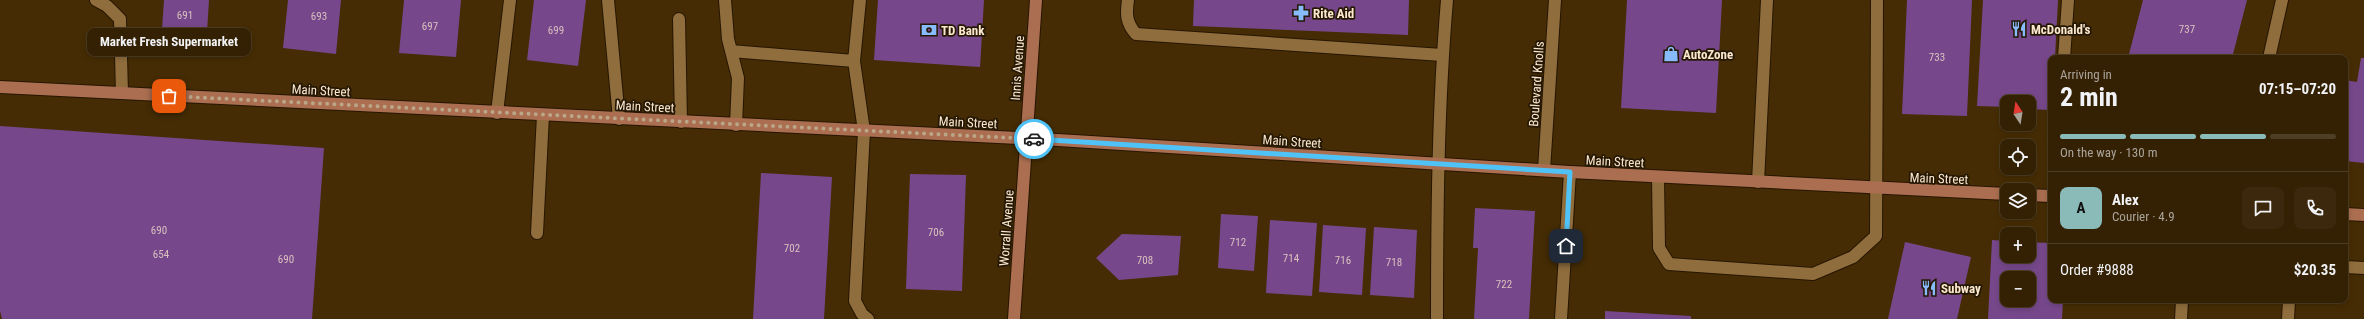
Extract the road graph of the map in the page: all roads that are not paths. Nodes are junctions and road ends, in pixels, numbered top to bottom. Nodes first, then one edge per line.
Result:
1 (96, 0) edge
2 (510, 0) edge
3 (608, 0) edge
4 (725, 0) edge
5 (860, 0) edge
6 (1036, 0) edge
7 (1128, 0) edge
8 (1447, 0) edge
9 (1555, 0) edge
10 (1767, 0) edge
11 (1877, 0) edge
12 (2068, 0) edge
13 (2282, 0) edge
14 (680, 19) dead end
15 (731, 51) junction
16 (1442, 55) junction
17 (2064, 55) edge
18 (2270, 55) edge
19 (854, 60) junction
20 (0, 87) edge
21 (122, 93) junction
22 (497, 113) junction
23 (543, 115) junction
24 (619, 119) junction
25 (681, 122) junction
26 (736, 125) junction
27 (864, 131) junction
28 (1026, 139) junction
29 (1437, 164) junction
30 (1544, 170) junction
31 (1570, 172) junction
32 (1658, 177) junction
33 (1758, 182) junction
34 (1876, 189) junction
35 (2000, 194) edge
36 (2036, 195) edge
37 (2048, 196) edge
38 (2348, 214) edge
39 (2364, 214) edge
40 (537, 233) dead end
41 (2348, 267) edge
42 (2364, 268) edge
43 (2182, 303) edge
44 (2289, 303) edge
45 (868, 319) edge
46 (1014, 319) edge
47 (1438, 319) edge
48 (1561, 319) edge
49 (2181, 319) edge
50 (2288, 319) edge

1 - 21 street
2 - 22 street
3 - 24 street
4 - 15 street
5 - 19 street
6 - 28 street, Innis Avenue
7 - 16 street
8 - 16 street
9 - 30 street, Boulevard Knolls
10 - 33 street
11 - 34 street
12 - 17 street
13 - 18 street
14 - 25 street
15 - 19 street
15 - 26 street
16 - 29 street
19 - 27 street
20 - 21 street, Main Street
21 - 22 street, Main Street
22 - 23 street, Main Street
23 - 24 street, Main Street
23 - 40 street
24 - 25 street, Main Street
25 - 26 street, Main Street
26 - 27 street, Main Street
27 - 28 street, Main Street
27 - 45 street
28 - 29 street, Main Street
28 - 46 street, Worrall Avenue
29 - 30 street, Main Street
29 - 47 street
30 - 31 street, Main Street
31 - 32 street, Main Street
31 - 48 street
32 - 33 street, Main Street
32 - 34 street
33 - 34 street, Main Street
34 - 35 street, Main Street
36 - 37 street
38 - 39 street
41 - 42 street
43 - 49 street
44 - 50 street

